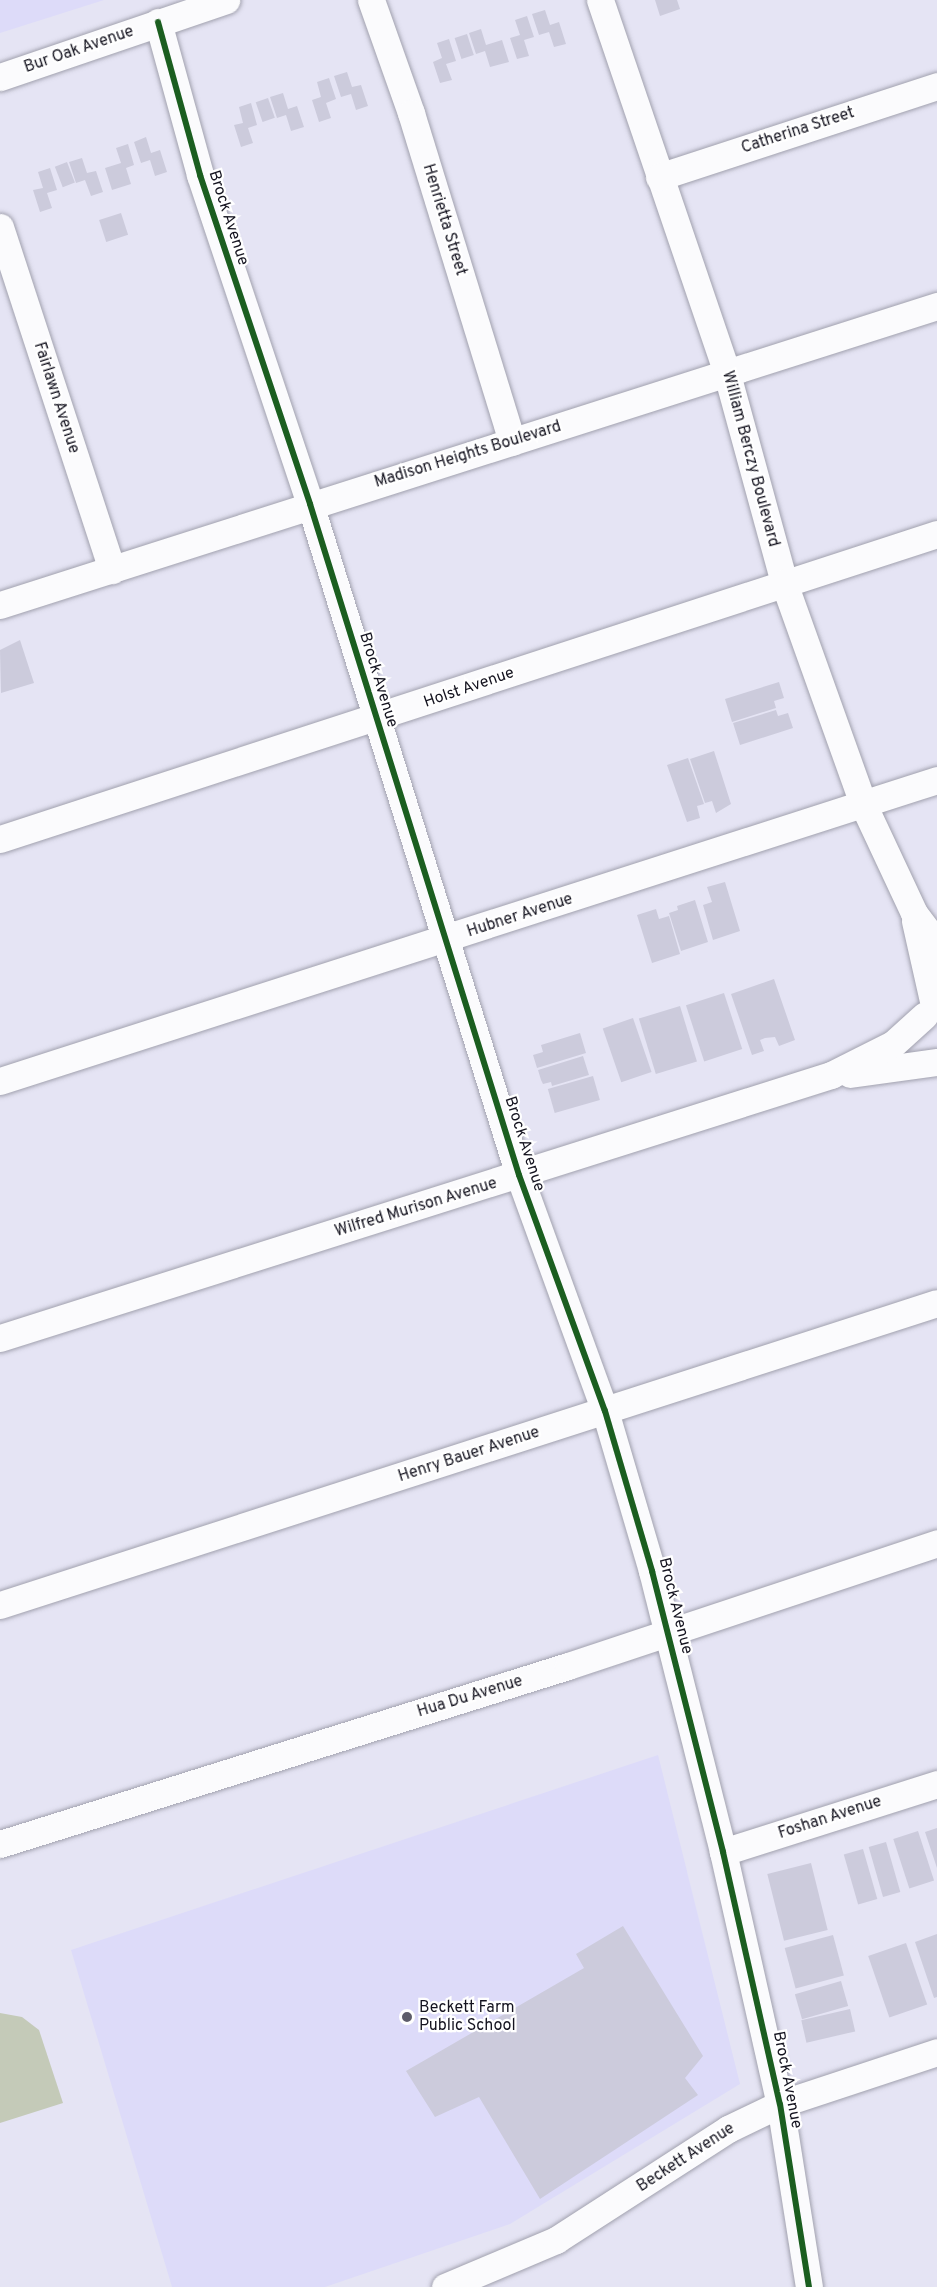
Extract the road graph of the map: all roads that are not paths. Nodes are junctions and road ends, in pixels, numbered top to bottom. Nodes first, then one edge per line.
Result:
1 (226, 0) edge
2 (371, 0) edge
3 (600, 0) edge
4 (158, 22) junction
5 (0, 77) edge
6 (937, 86) edge
7 (659, 177) junction
8 (0, 226) edge
9 (937, 306) edge
10 (727, 374) junction
11 (512, 442) junction
12 (310, 504) junction
13 (937, 534) edge
14 (112, 570) junction
15 (784, 583) junction
16 (0, 605) edge
17 (376, 720) junction
18 (937, 780) edge
19 (863, 804) junction
20 (0, 839) edge
21 (914, 914) junction
22 (446, 940) junction
23 (937, 943) edge
24 (931, 1005) edge
25 (937, 1062) edge
26 (831, 1075) junction
27 (0, 1081) edge
28 (519, 1175) junction
29 (937, 1303) edge
30 (0, 1338) edge
31 (605, 1411) junction
32 (937, 1543) edge
33 (0, 1605) edge
34 (668, 1632) junction
35 (937, 1784) edge
36 (0, 1844) edge
37 (723, 1852) junction
38 (937, 2052) edge
39 (780, 2104) junction
40 (445, 2287) edge
41 (809, 2287) edge

1 - 4 street, Bur Oak Avenue
2 - 11 street, Henrietta Street
3 - 7 street, William Berczy Boulevard
4 - 5 street, Bur Oak Avenue
4 - 12 street, Brock Avenue
6 - 7 street, Catherina Street
7 - 10 street, William Berczy Boulevard
8 - 14 street, Fairlawn Avenue
9 - 10 street, Madison Heights Boulevard
10 - 11 street, Madison Heights Boulevard
10 - 15 street, William Berczy Boulevard
11 - 12 street, Madison Heights Boulevard
12 - 14 street, Madison Heights Boulevard
12 - 17 street, Brock Avenue
13 - 15 street, Holst Avenue
14 - 16 street, Madison Heights Boulevard
15 - 17 street, Holst Avenue
15 - 19 street, William Berczy Boulevard
17 - 20 street, Holst Avenue
17 - 22 street, Brock Avenue
18 - 19 street, Hubner Avenue
19 - 21 street, William Berczy Boulevard
19 - 22 street, Hubner Avenue
21 - 23 street, William Berczy Boulevard
21 - 24 street, William Berczy Boulevard
22 - 27 street, Hubner Avenue
22 - 28 street, Brock Avenue
24 - 25 street, William Berczy Boulevard
24 - 26 street, Wilfred Murison Avenue
25 - 26 street, Wilfred Murison Avenue
26 - 28 street, Wilfred Murison Avenue
28 - 30 street, Wilfred Murison Avenue
28 - 31 street, Brock Avenue
29 - 31 street, Henry Bauer Avenue
31 - 33 street, Henry Bauer Avenue
31 - 34 street, Brock Avenue
32 - 34 street, Hua Du Avenue
34 - 36 street, Hua Du Avenue
34 - 37 street, Brock Avenue
35 - 37 street, Foshan Avenue
37 - 39 street, Brock Avenue
38 - 39 street, Beckett Avenue
39 - 40 street, Beckett Avenue
39 - 41 street, Brock Avenue

